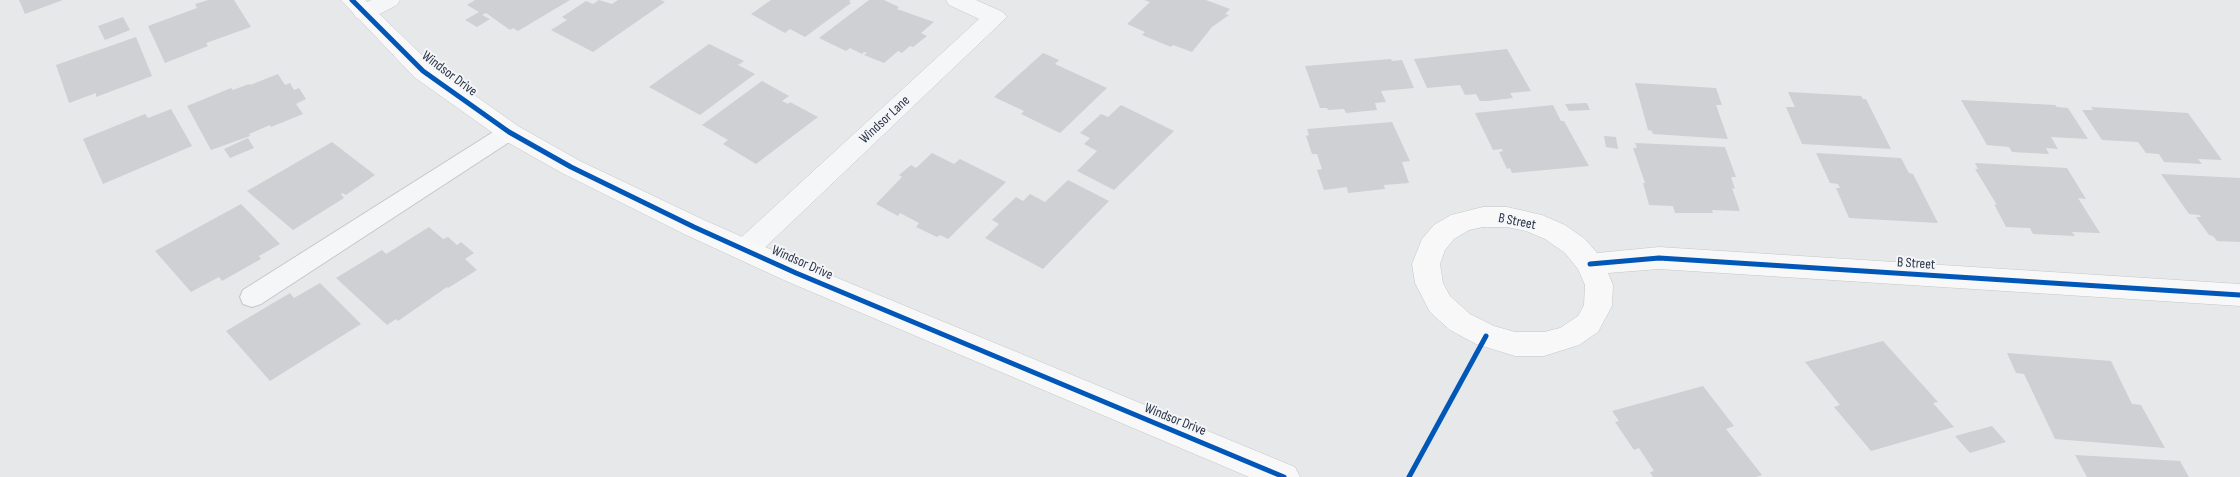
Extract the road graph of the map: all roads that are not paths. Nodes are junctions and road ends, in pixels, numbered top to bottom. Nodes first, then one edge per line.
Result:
1 (389, 0) edge
2 (957, 0) edge
3 (358, 7) edge
4 (509, 132) junction
5 (745, 250) junction
6 (1590, 264) junction
7 (2240, 295) edge
8 (252, 297) dead end
9 (1284, 477) edge

1 - 3 street
2 - 5 street, Windsor Lane
3 - 4 street, Windsor Drive
4 - 5 street, Windsor Drive
4 - 8 lane
5 - 9 street, Windsor Drive
6 - 6 street, B Street
6 - 7 street, B Street

